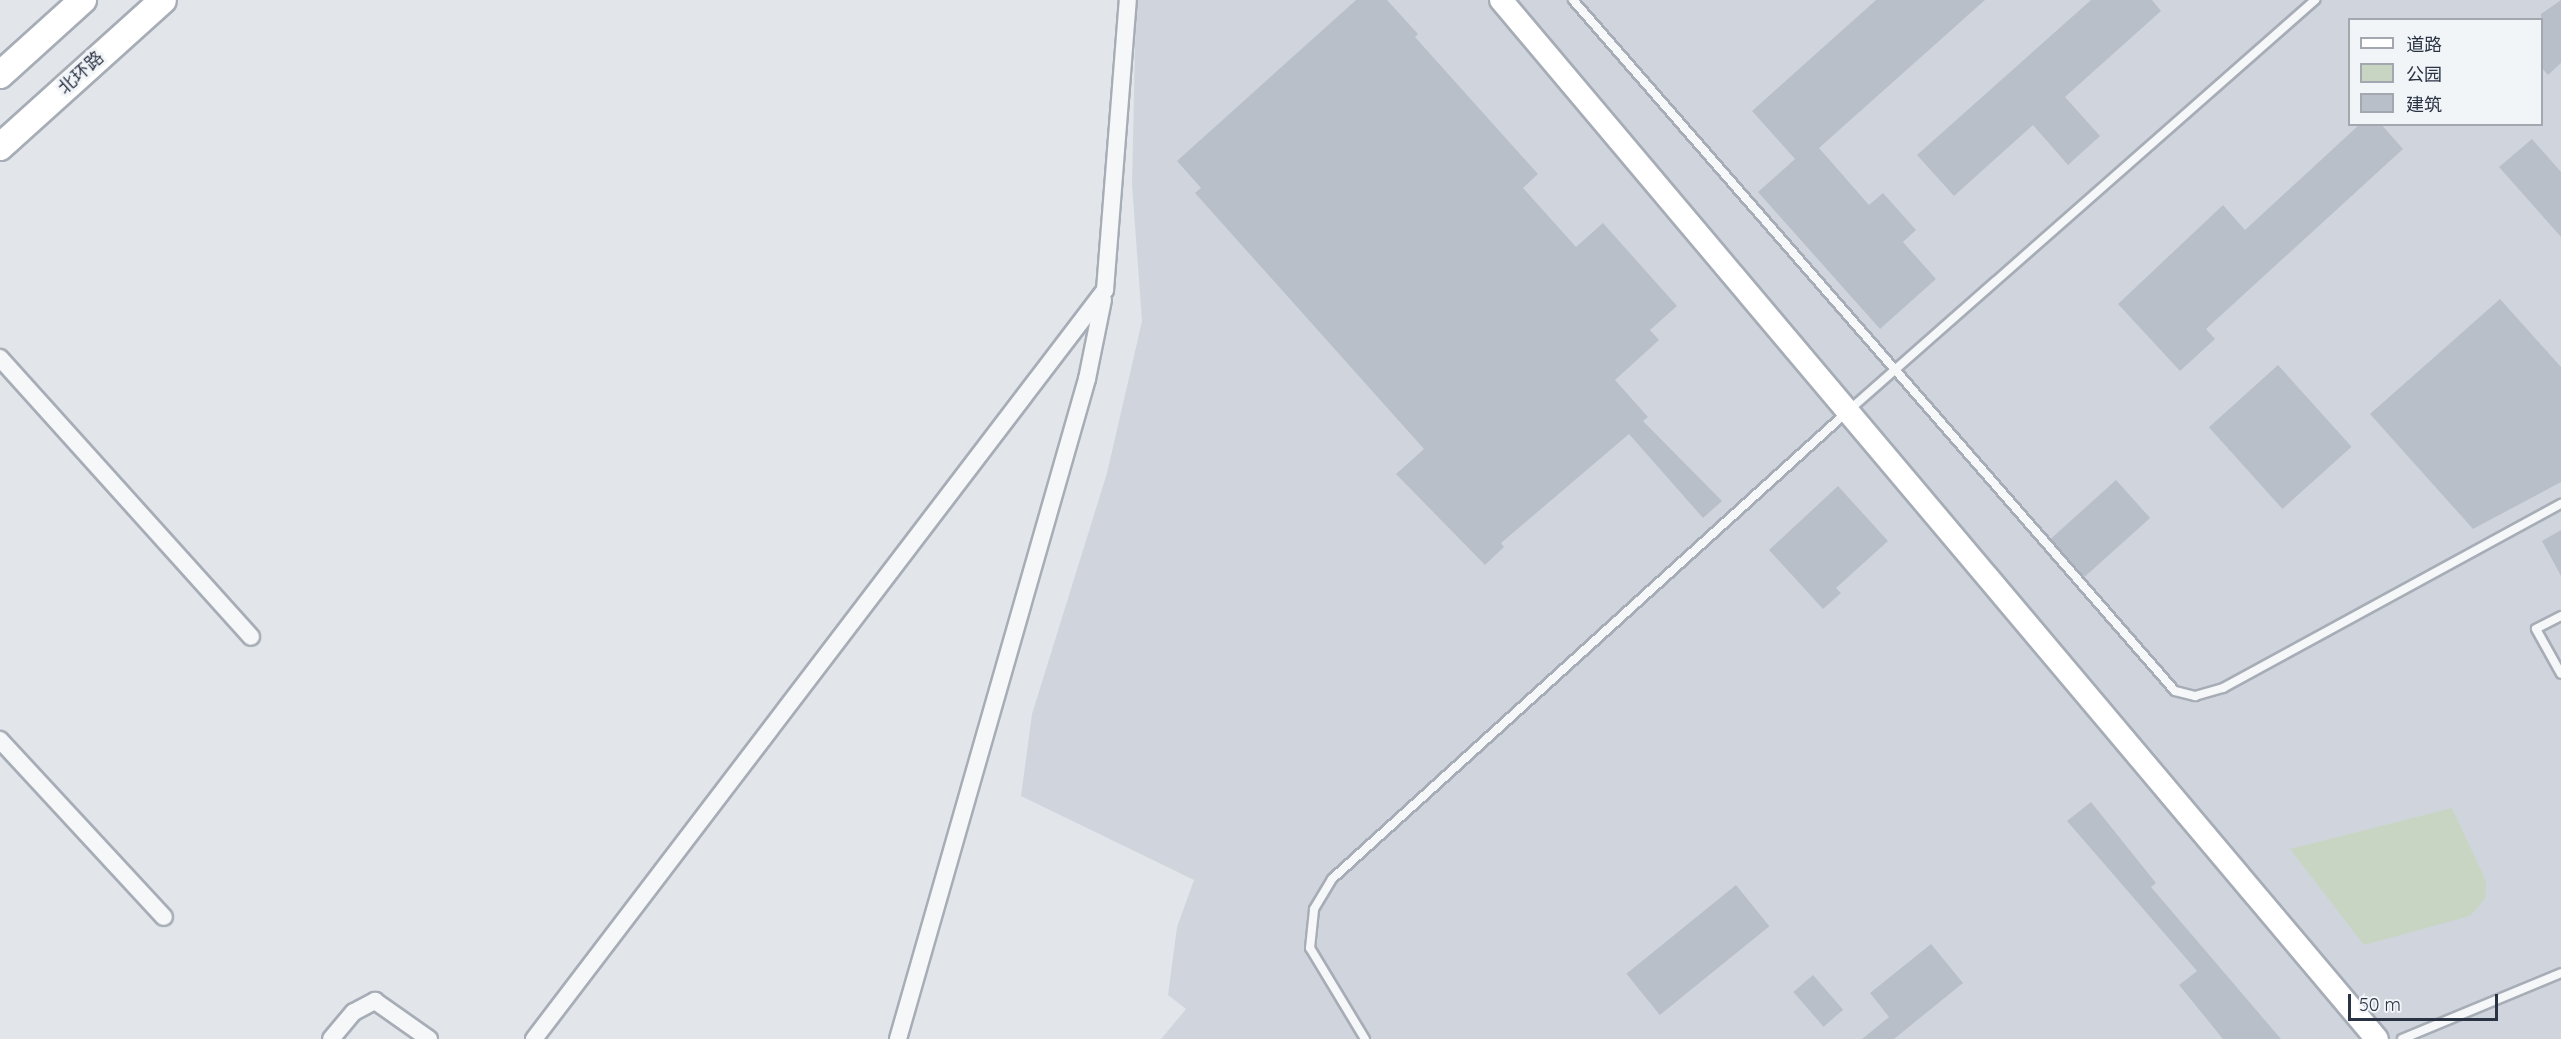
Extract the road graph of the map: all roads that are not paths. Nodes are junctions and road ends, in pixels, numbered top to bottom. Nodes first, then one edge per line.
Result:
1 (83, 0) edge
2 (163, 0) edge
3 (1128, 0) edge
4 (1501, 0) edge
5 (1573, 0) edge
6 (2315, 0) edge
7 (0, 75) edge
8 (0, 147) edge
9 (1105, 290) junction
10 (0, 358) edge
11 (1895, 370) junction
12 (1847, 412) junction
13 (2561, 504) edge
14 (2561, 615) edge
15 (251, 637) dead end
16 (2561, 674) edge
17 (0, 740) edge
18 (164, 917) dead end
19 (2561, 973) edge
20 (331, 1039) edge
21 (429, 1039) edge
22 (534, 1039) edge
23 (898, 1039) edge
24 (1365, 1039) edge
25 (2377, 1039) edge
26 (2402, 1039) edge

1 - 7 main road
2 - 8 main road, 北环路
3 - 9 street
4 - 12 street
5 - 11 lane
6 - 11 lane
9 - 22 street
9 - 23 street
10 - 15 street
11 - 12 lane
11 - 13 lane
12 - 24 lane
12 - 25 street
14 - 16 lane
17 - 18 street
19 - 26 lane
20 - 21 street

